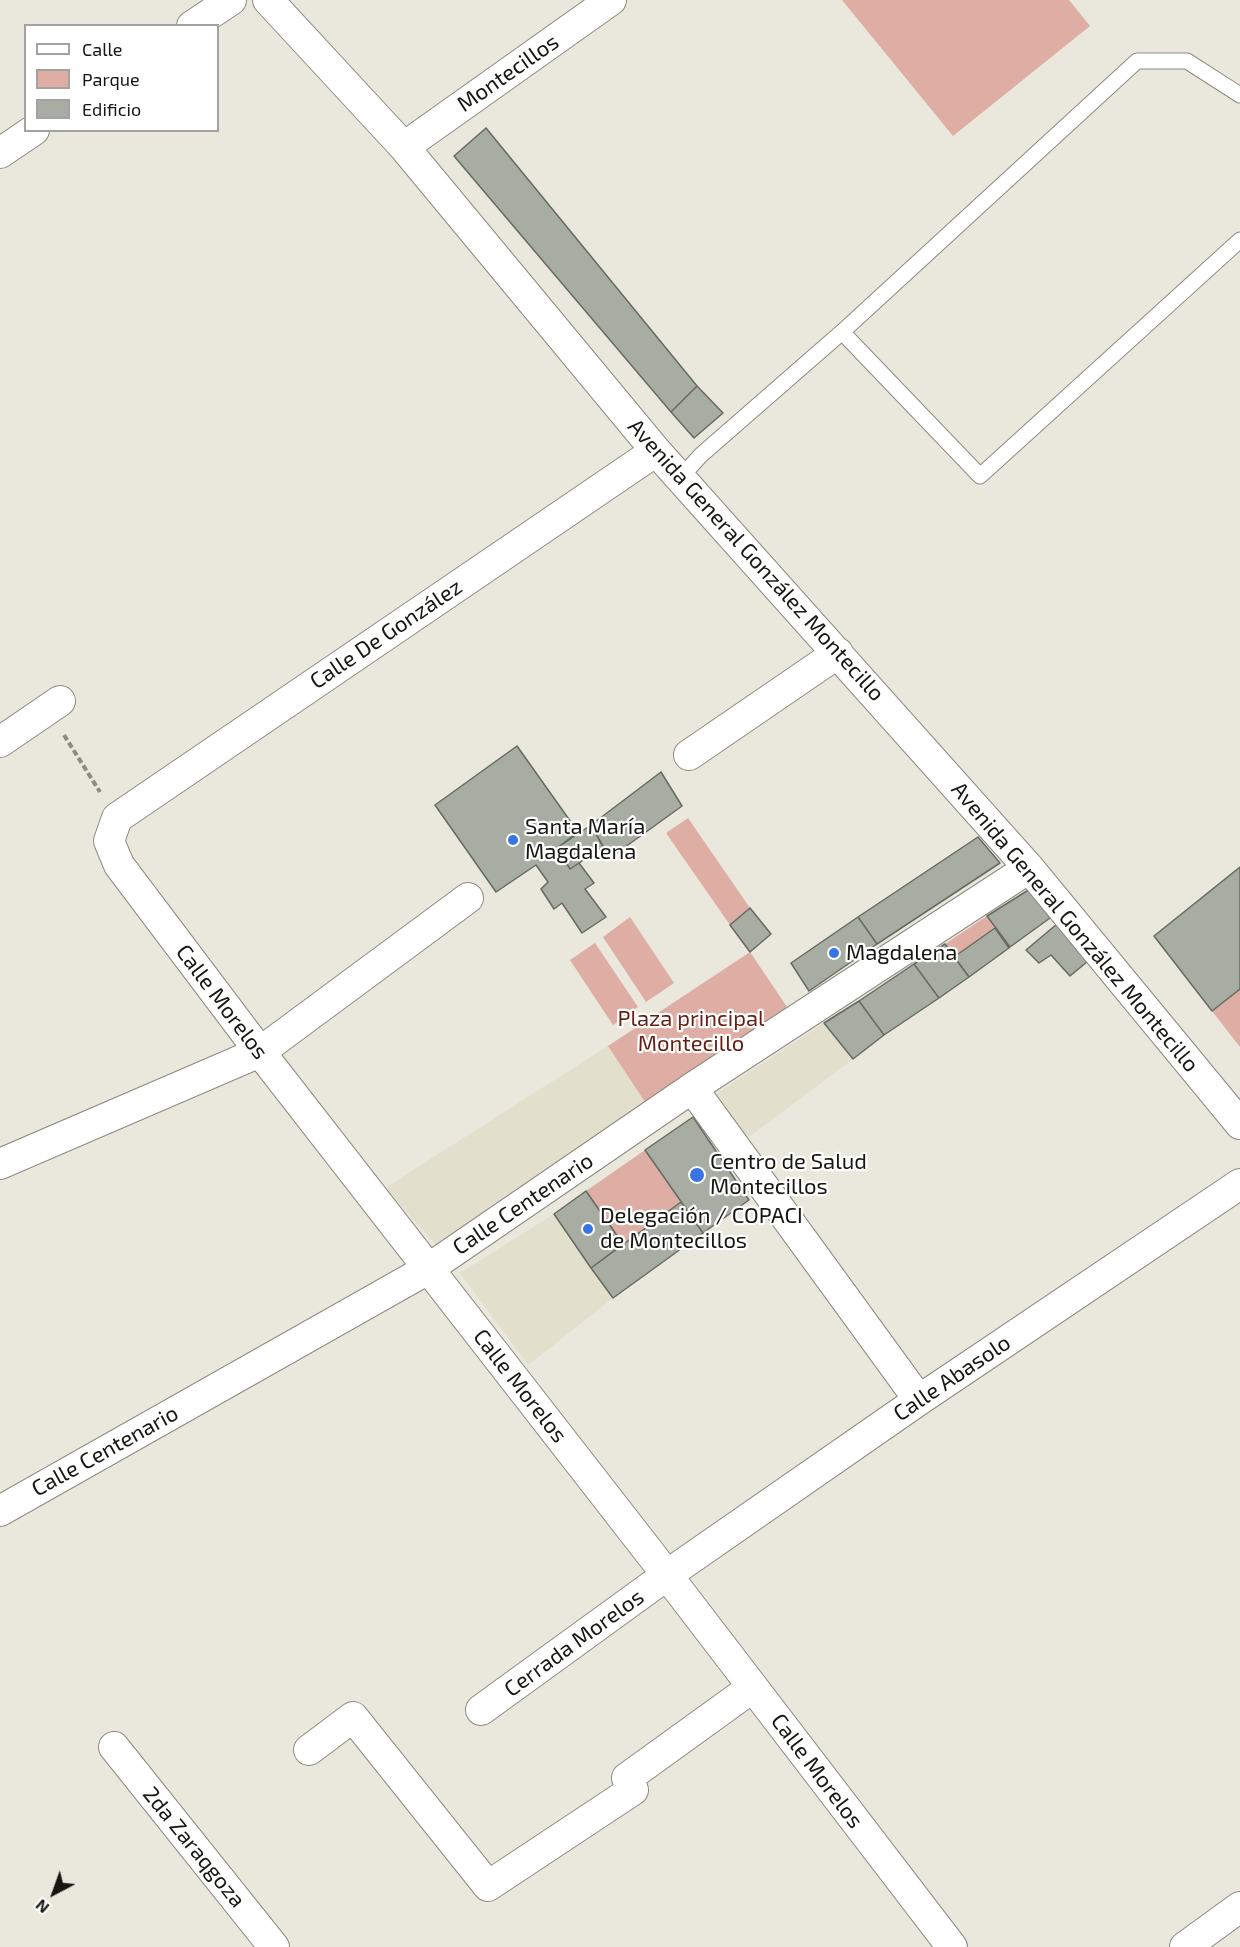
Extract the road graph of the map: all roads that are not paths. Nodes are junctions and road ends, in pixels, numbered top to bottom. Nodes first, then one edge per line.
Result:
1 (231, 0) edge
2 (267, 0) edge
3 (611, 0) edge
4 (195, 24) edge
5 (1240, 95) edge
6 (31, 132) edge
7 (404, 147) junction
8 (0, 153) edge
9 (1240, 240) edge
10 (842, 332) junction
11 (656, 451) junction
12 (681, 477) junction
13 (838, 653) junction
14 (53, 706) road end
15 (0, 742) edge
16 (689, 755) dead end
17 (117, 818) joint
18 (1029, 868) junction
19 (468, 898) dead end
20 (260, 1052) junction
21 (692, 1088) junction
22 (1240, 1124) edge
23 (0, 1164) edge
24 (1240, 1184) edge
25 (428, 1269) junction
26 (918, 1400) junction
27 (0, 1511) edge
28 (667, 1575) junction
29 (753, 1687) junction
30 (481, 1710) dead end
31 (114, 1747) dead end
32 (309, 1750) dead end
33 (1240, 1907) edge
34 (274, 1947) edge
35 (952, 1947) edge
36 (1185, 1947) edge

1 - 4 street
2 - 7 street, Avenida General González Montecillo
3 - 7 street, Montecillos
5 - 10 lane
6 - 8 street
7 - 11 street, Avenida General González Montecillo
9 - 10 lane
10 - 12 lane
11 - 12 street, Avenida General González Montecillo
11 - 17 street, Calle De González
12 - 13 street, Avenida General González Montecillo
13 - 16 street
13 - 18 street, Avenida General González Montecillo
14 - 15 street
17 - 20 street, Calle Morelos
18 - 21 street, Calle Centenario
18 - 22 street, Avenida General González Montecillo
19 - 20 street
20 - 23 street
20 - 25 street, Calle Morelos
21 - 25 street, Calle Centenario
21 - 26 street
24 - 26 street, Calle Abasolo
25 - 27 street, Calle Centenario
25 - 28 street, Calle Morelos
26 - 28 street, Calle Abasolo
28 - 29 street, Calle Morelos
28 - 30 street, Cerrada Morelos
29 - 32 street
29 - 35 street, Calle Morelos
31 - 34 street, 2da Zaraqgoza
33 - 36 street

